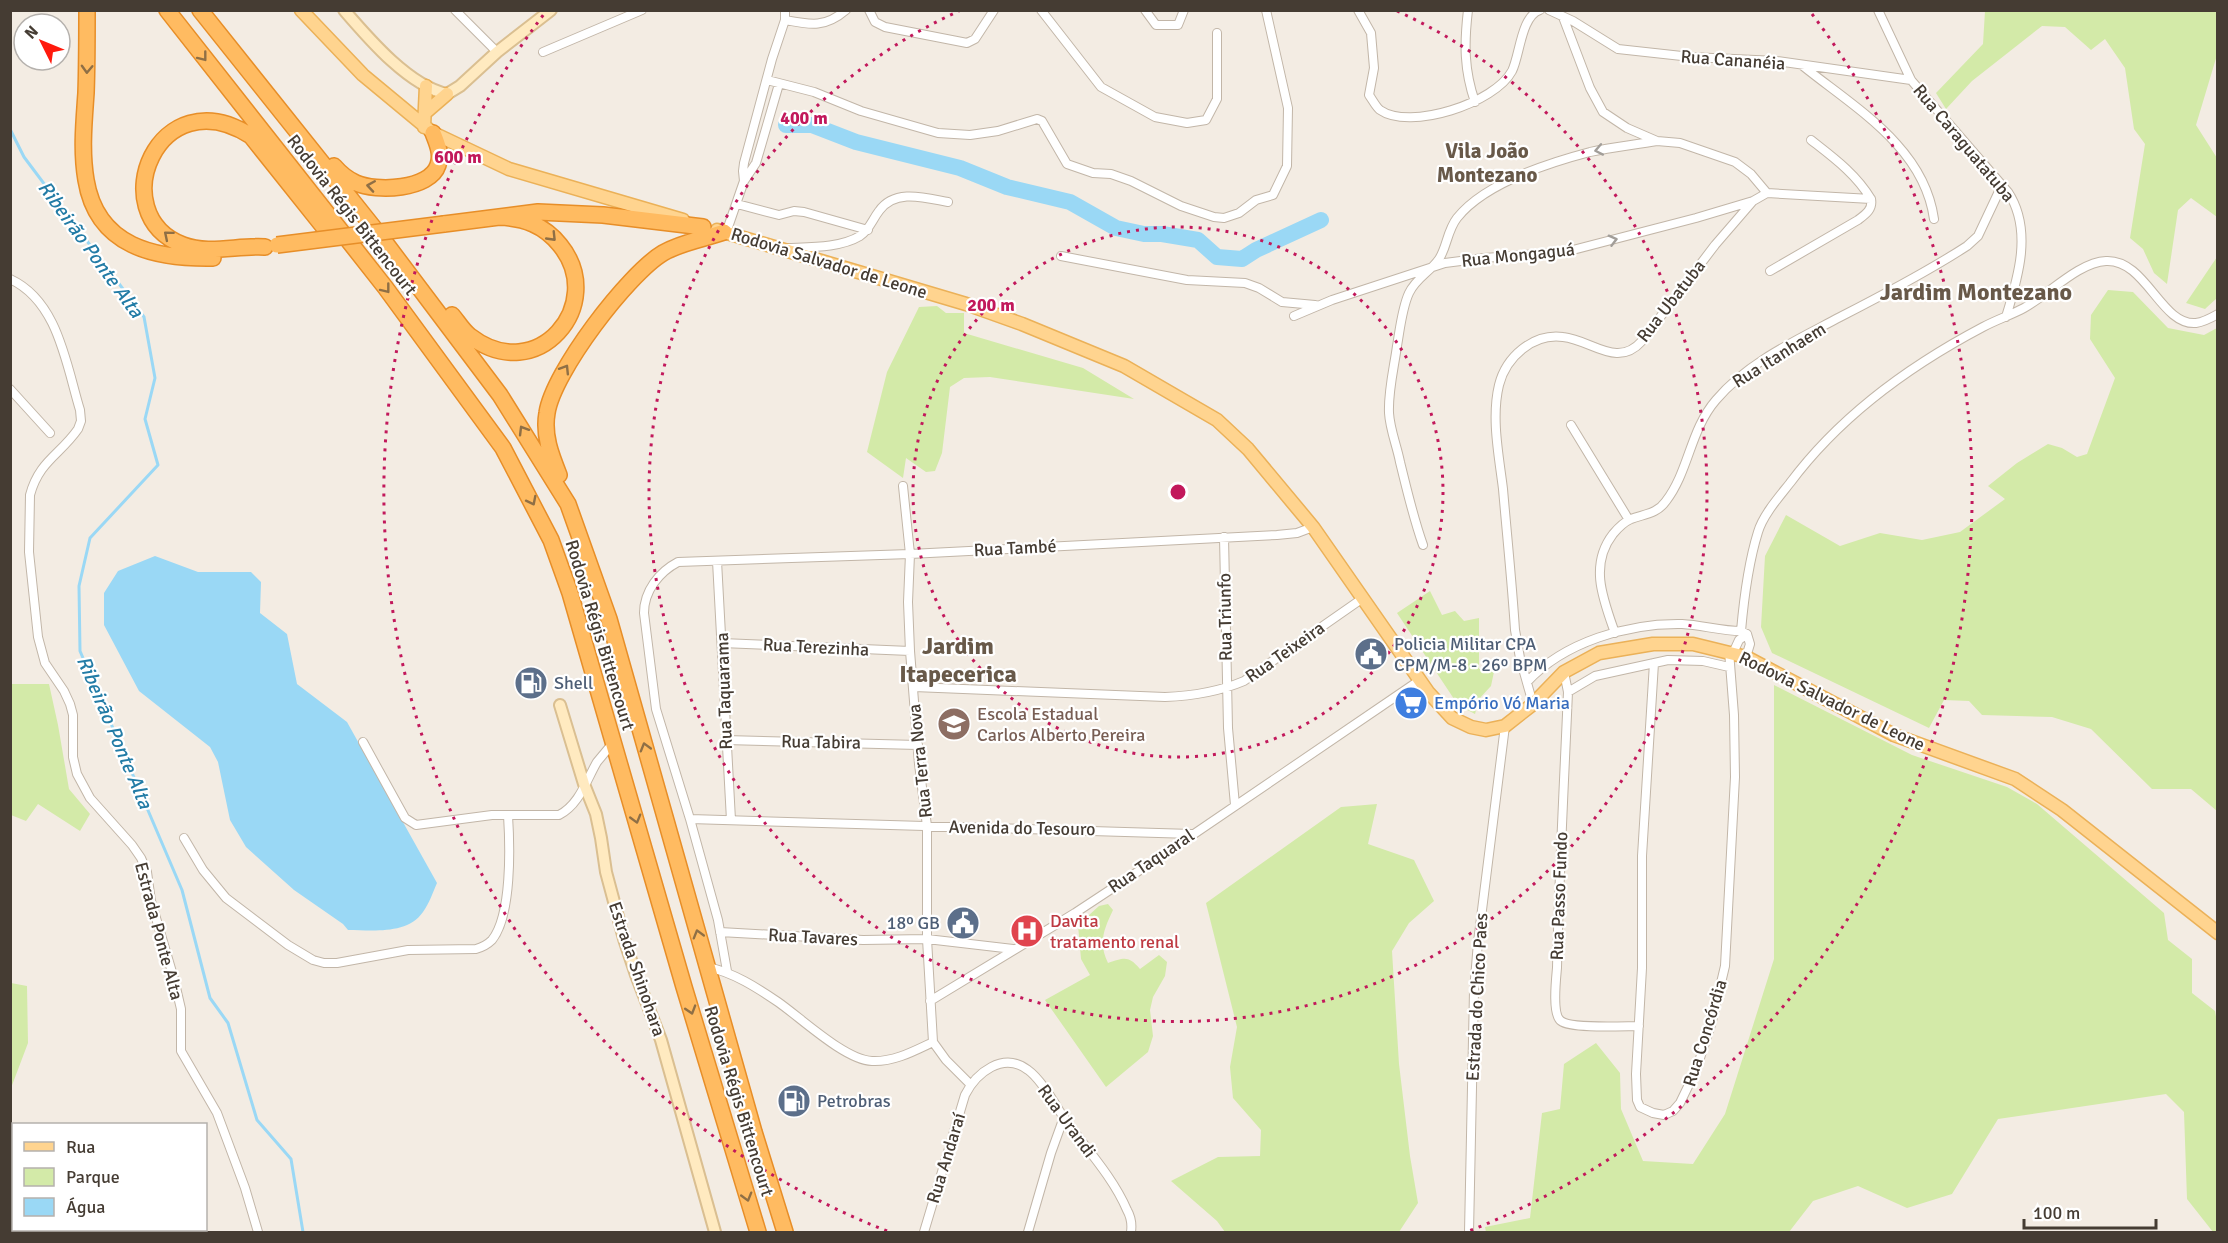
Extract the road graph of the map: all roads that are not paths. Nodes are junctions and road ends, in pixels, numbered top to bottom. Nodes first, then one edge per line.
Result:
1 (87, 10) edge
2 (167, 10) edge
3 (200, 10) edge
4 (301, 10) edge
5 (344, 10) edge
6 (455, 10) edge
7 (550, 10) edge
8 (642, 10) edge
9 (785, 10) edge
10 (846, 10) edge
11 (869, 10) edge
12 (994, 10) edge
13 (1041, 10) edge
14 (1145, 10) edge
15 (1184, 10) edge
16 (1266, 10) edge
17 (1358, 10) edge
18 (1468, 10) edge
19 (1540, 10) edge
20 (1549, 10) edge
21 (1878, 10) edge
22 (1563, 17) junction
23 (785, 20) junction
24 (1217, 33) dead end
25 (226, 43) junction
26 (497, 52) junction
27 (543, 52) dead end
28 (1802, 65) junction
29 (767, 80) junction
30 (1911, 80) junction
31 (779, 84) junction
32 (426, 86) junction
33 (447, 93) junction
34 (1475, 102) junction
35 (425, 113) junction
36 (428, 130) junction
37 (1811, 140) dead end
38 (1657, 141) junction
39 (744, 181) junction
40 (2002, 186) junction
41 (1767, 193) junction
42 (1871, 199) junction
43 (1754, 201) junction
44 (948, 202) dead end
45 (736, 204) junction
46 (499, 217) junction
47 (1934, 219) dead end
48 (703, 227) junction
49 (868, 230) junction
50 (725, 232) junction
51 (378, 233) junction
52 (271, 246) junction
53 (777, 248) junction
54 (1061, 256) dead end
55 (366, 265) junction
56 (1432, 268) junction
57 (1770, 271) dead end
58 (10, 279) edge
59 (1319, 305) junction
60 (2217, 314) edge
61 (1294, 316) dead end
62 (2006, 317) junction
63 (12, 394) edge
64 (1571, 425) dead end
65 (50, 433) dead end
66 (903, 486) dead end
67 (568, 504) junction
68 (1629, 520) junction
69 (1313, 526) junction
70 (1224, 537) junction
71 (1422, 545) dead end
72 (910, 554) junction
73 (717, 561) junction
74 (1362, 598) junction
75 (1744, 632) junction
76 (1615, 633) junction
77 (722, 643) junction
78 (910, 651) junction
79 (1731, 652) junction
80 (1746, 657) junction
81 (1654, 663) junction
82 (1729, 667) junction
83 (1564, 672) junction
84 (1420, 680) junction
85 (1527, 682) junction
86 (914, 687) junction
87 (1227, 688) junction
88 (1569, 692) junction
89 (1533, 704) junction
90 (560, 705) dead end
91 (1505, 726) junction
92 (725, 740) junction
93 (363, 742) dead end
94 (613, 743) junction
95 (918, 745) junction
96 (584, 784) junction
97 (1234, 805) junction
98 (508, 815) junction
99 (690, 819) junction
100 (731, 820) junction
101 (927, 826) junction
102 (1192, 834) junction
103 (184, 838) dead end
104 (720, 932) junction
105 (2217, 933) edge
106 (927, 939) junction
107 (1013, 949) junction
108 (707, 966) junction
109 (728, 971) junction
110 (930, 1001) junction
111 (1638, 1026) junction
112 (933, 1042) junction
113 (970, 1084) junction
114 (1064, 1117) junction
115 (258, 1233) edge
116 (715, 1233) edge
117 (758, 1233) edge
118 (784, 1233) edge
119 (924, 1233) edge
120 (1028, 1233) edge
121 (1131, 1233) edge
122 (1469, 1233) edge

1 -> 52 highway
2 -> 55 highway, Rodovia Régis Bittencourt
3 - 25 highway, Rodovia Régis Bittencourt
4 - 36 main road, Rodovia Salvador de Leone
5 - 32 street
6 - 26 street
7 - 26 street
8 - 27 street
9 - 23 street
10 - 23 street
11 - 12 street
13 - 24 street
14 - 15 street
16 - 31 street
17 - 34 street
18 - 34 street
19 - 34 street
20 - 22 street, Rua Cananéia
21 - 30 street, Rua Caraguatatuba
22 - 28 street, Rua Cananéia
22 - 38 street
23 - 29 street
36 -> 25 highway
25 - 51 highway, Rodovia Régis Bittencourt
26 - 33 street
28 - 30 street, Rua Cananéia
28 - 47 street
29 - 31 street
29 - 39 street
30 - 40 street, Rua Caraguatatuba
31 - 39 street
32 - 33 street
32 - 35 main road
33 - 35 main road
35 - 36 main road
36 - 48 main road, Rodovia Salvador de Leone
37 - 42 street
38 - 41 street
38 -> 56 street
39 - 45 street
40 - 62 street, Rua Caraguatatuba
40 - 68 street, Rua Itanhaem
41 - 42 street
41 - 43 street, Rua Ubatuba
42 - 57 street
56 -> 43 street, Rua Mongaguá
43 - 85 street, Rua Ubatuba
44 - 49 street
45 - 49 street
45 - 50 street
46 - 48 highway
46 -> 51 highway
46 - 52 highway, bridge
48 - 50 main road, Rodovia Salvador de Leone
49 - 53 street
50 - 53 main road, Rodovia Salvador de Leone
67 -> 50 highway
67 -> 51 highway, Rodovia Régis Bittencourt
52 -> 55 highway
53 - 69 main road, Rodovia Salvador de Leone
54 - 59 street, Rua Mongaguá
55 -> 94 highway, Rodovia Régis Bittencourt
56 - 59 street, Rua Mongaguá
56 - 71 street
58 - 115 street, Estrada Ponte Alta
59 - 61 street, Rua Mongaguá
60 - 62 street
62 - 75 street
63 - 65 street
64 - 68 street
66 - 72 street, Rua Terra Nova
108 -> 67 highway, Rodovia Régis Bittencourt
68 - 76 street, Rua Itanhaem
69 - 70 street, Rua També
69 - 74 main road, Rodovia Salvador de Leone
70 - 72 street, Rua També
70 - 87 street, Rua Triunfo
72 - 73 street, Rua També
72 - 78 street, Rua Terra Nova
73 - 77 street, Rua Taquarama
73 - 99 street, Rua També
74 - 84 main road, Rodovia Salvador de Leone
74 - 87 street, Rua Teixeira
75 - 76 street
75 - 79 street
75 - 80 street
76 - 85 street
77 - 78 street, Rua Terezinha
77 - 92 street, Rua Taquarama
78 - 86 street, Rua Terra Nova
79 - 80 main road, Rodovia Salvador de Leone
79 - 82 street, Rua Concórdia
79 - 83 main road, Rodovia Salvador de Leone
80 - 105 main road, Rodovia Salvador de Leone
81 - 82 street
81 - 88 street
81 - 111 street, Rua Concórdia
82 - 111 street, Rua Concórdia
83 - 88 street, Rua Passo Fundo
83 - 89 main road, Rodovia Salvador de Leone
84 - 91 main road, Rodovia Salvador de Leone
84 - 97 street, Rua Taquaral
85 - 89 street, Rua Ubatuba
86 - 87 street, Rua Teixeira
86 - 95 street, Rua Terra Nova
87 - 97 street, Rua Triunfo
88 - 111 street, Rua Passo Fundo
89 - 91 main road, Rodovia Salvador de Leone
90 - 96 street, Estrada Shinohara
91 - 122 street, Estrada do Chico Paes
92 - 95 street, Rua Tabira
92 - 100 street, Rua Taquarama
93 - 98 street
94 - 96 street
94 -> 117 highway, Rodovia Régis Bittencourt
95 - 101 street, Rua Terra Nova
96 - 98 street
96 - 116 street, Estrada Shinohara
97 - 102 street, Rua Taquaral
98 - 103 street
99 - 100 street, Avenida do Tesouro
99 - 104 street, Rua També
100 - 101 street, Avenida do Tesouro
101 - 102 street, Avenida do Tesouro
101 - 106 street, Rua Terra Nova
102 - 107 street, Rua Taquaral
104 - 106 street, Rua Tavares
104 - 109 street, Rua També
106 - 107 street, Rua Tavares
106 - 110 street, Rua Terra Nova
107 - 110 street, Rua Taquaral
108 - 109 street
108 - 118 highway, Rodovia Régis Bittencourt
109 - 112 street
110 - 112 street
112 - 113 street
113 - 114 street, Rua Urandi
113 - 119 street, Rua Andaraí
114 - 120 street
114 - 121 street, Rua Urandi

